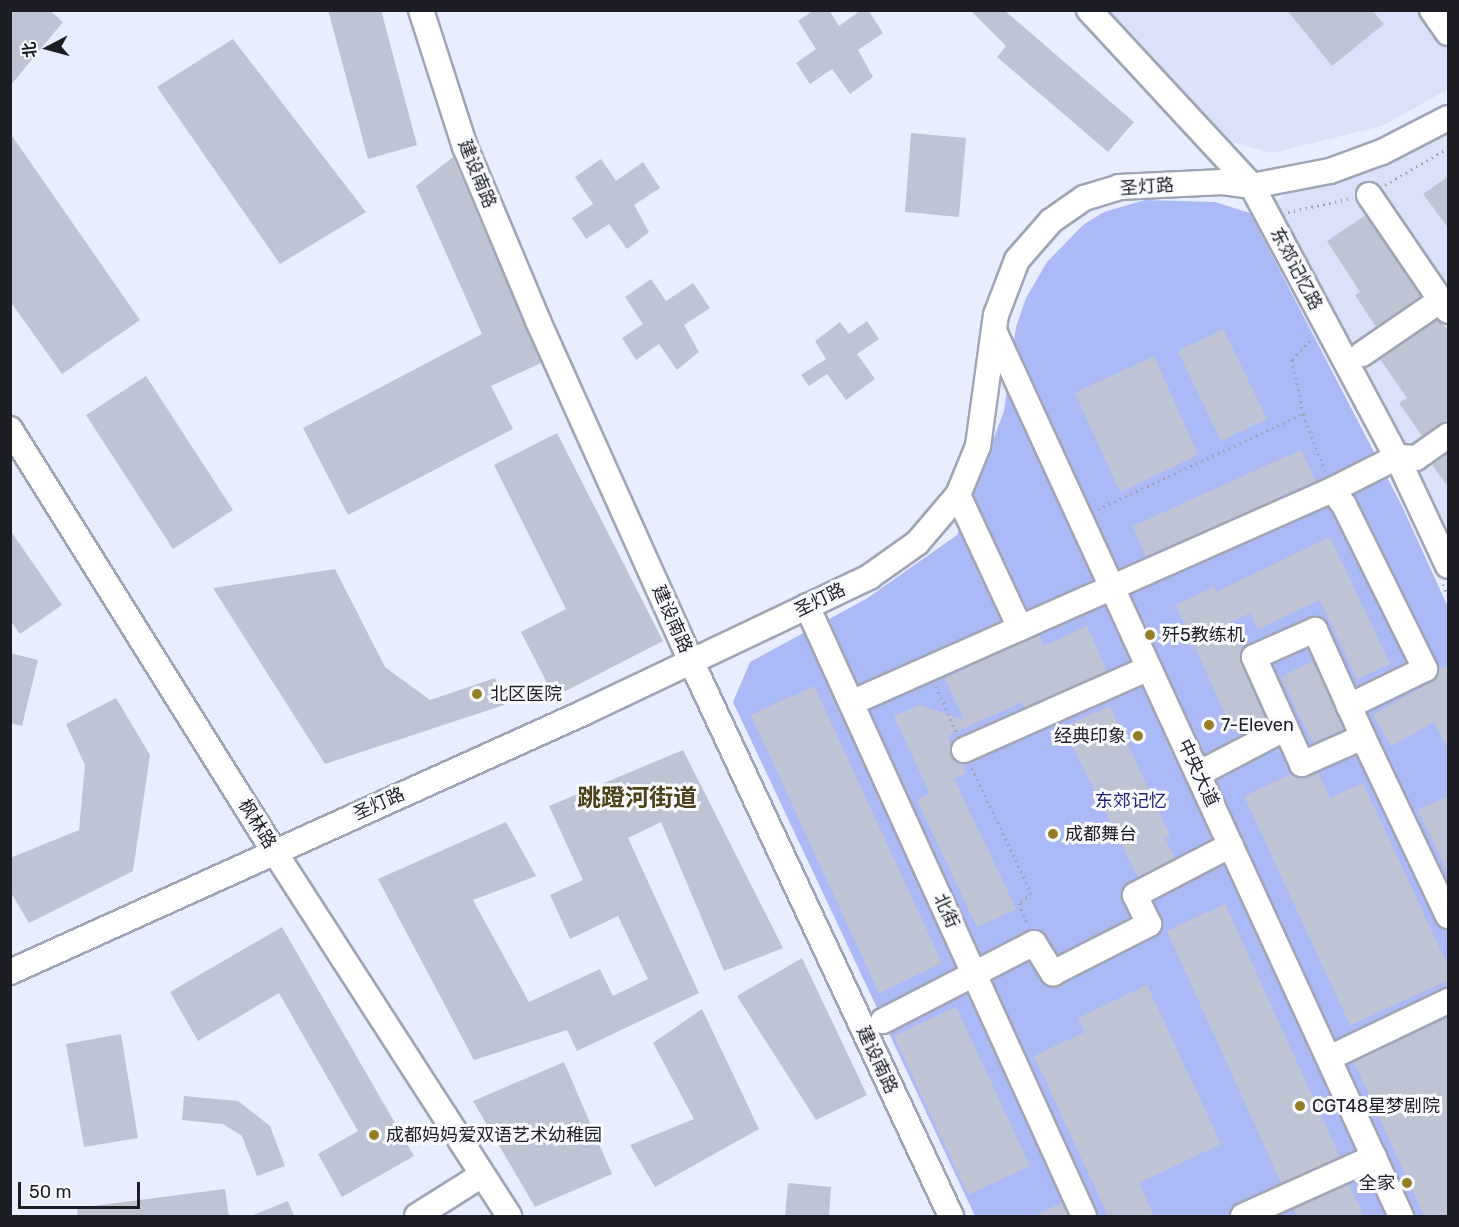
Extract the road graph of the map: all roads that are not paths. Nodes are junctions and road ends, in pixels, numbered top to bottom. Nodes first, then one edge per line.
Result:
1 (421, 10) edge
2 (1089, 10) edge
3 (1432, 10) edge
4 (1449, 33) edge
5 (1449, 118) edge
6 (1252, 186) junction
7 (1369, 195) road end
8 (1445, 305) edge
9 (994, 330) junction
10 (1362, 354) dead end
11 (10, 429) edge
12 (1449, 436) edge
13 (1397, 458) junction
14 (1332, 490) junction
15 (958, 495) junction
16 (1449, 566) edge
17 (1112, 588) junction
18 (807, 606) junction
19 (1020, 628) junction
20 (691, 661) junction
21 (1149, 668) junction
22 (851, 703) junction
23 (1349, 706) junction
24 (1286, 728) junction
25 (1363, 736) junction
26 (964, 750) road end
27 (1198, 774) junction
28 (1231, 845) junction
29 (274, 852) junction
30 (1449, 916) edge
31 (10, 972) edge
32 (974, 975) junction
33 (1449, 1001) edge
34 (883, 1021) dead end
35 (1329, 1058) junction
36 (1374, 1157) junction
37 (482, 1176) junction
38 (417, 1216) edge
39 (509, 1216) edge
40 (951, 1216) edge
41 (1084, 1216) edge
42 (1243, 1216) edge
43 (1401, 1216) edge

1 - 20 street, 建设南路
2 - 6 street, 东郊记忆路
3 - 4 street
5 - 6 street, 圣灯路
6 - 9 street, 圣灯路
6 - 13 street, 东郊记忆路
7 - 8 street
8 - 10 street
9 - 15 street, 圣灯路
9 - 17 street, 中央大道
11 - 29 street, 枫林路
12 - 13 street
13 - 14 street
13 - 16 street, 东郊记忆路
14 - 17 street
14 - 23 street
15 - 18 street, 圣灯路
15 - 19 street
17 - 19 street
17 - 21 street, 中央大道
18 - 20 street, 圣灯路
18 - 22 street, 北街
19 - 22 street
20 - 29 street, 圣灯路
20 - 40 street, 建设南路
21 - 26 street
21 - 27 street, 中央大道
22 - 32 street, 北街
23 - 24 street
23 - 25 street
24 - 25 street
24 - 27 street
25 - 30 street
27 - 28 street, 中央大道
28 - 32 street
28 - 35 street, 中央大道
29 - 31 street, 圣灯路
29 - 37 street, 枫林路
32 - 34 street
32 - 41 street, 北街
33 - 35 street
35 - 36 street, 中央大道
36 - 42 street
36 - 43 street, 中央大道
37 - 38 street
37 - 39 street, 枫林路

